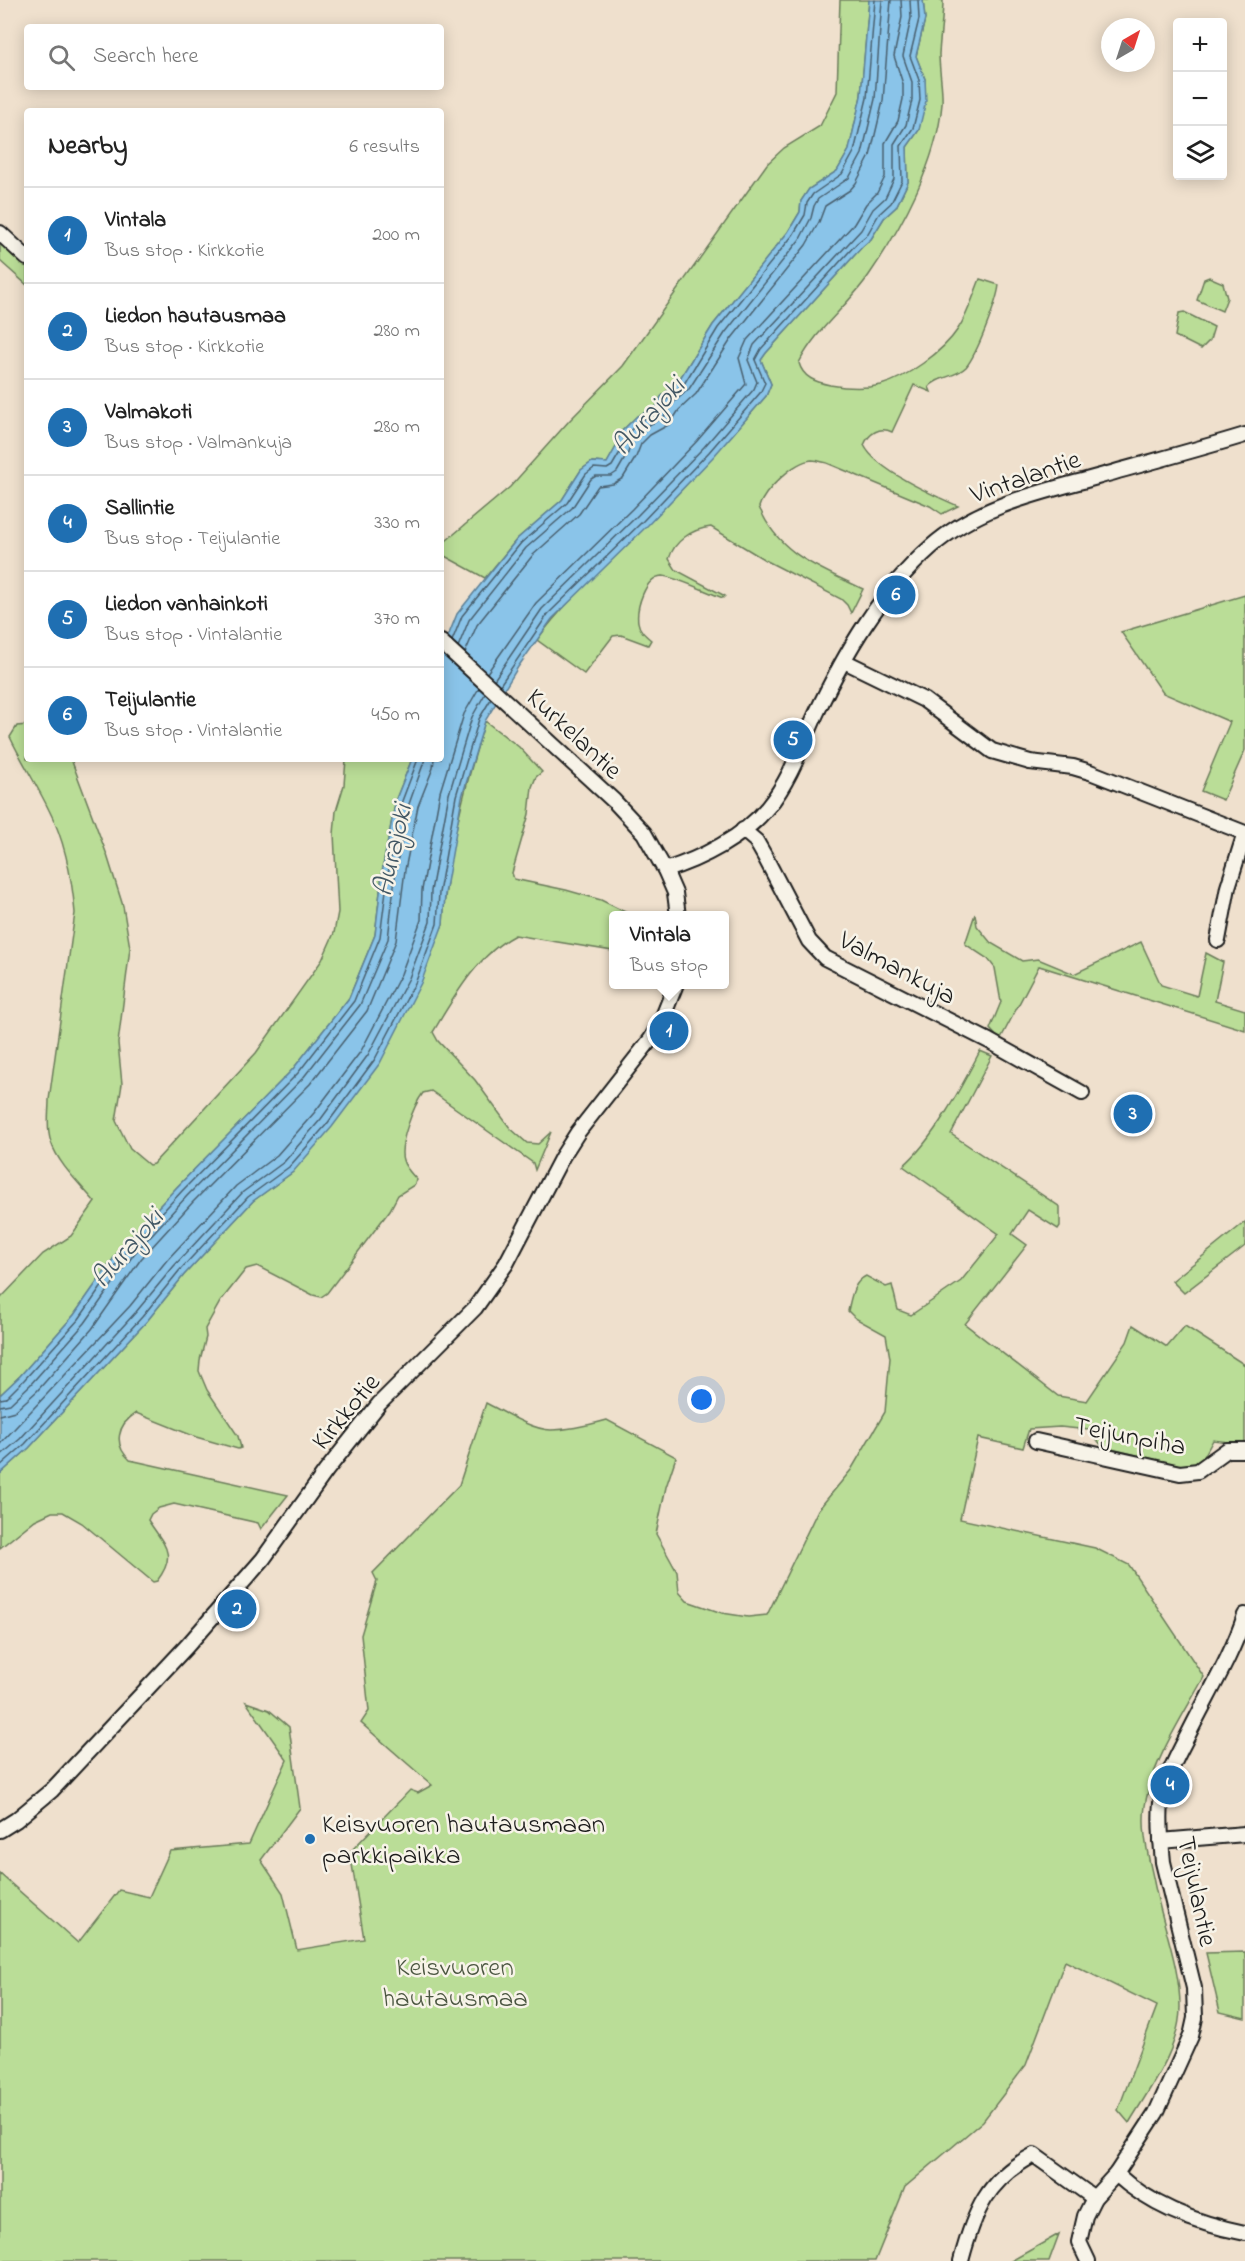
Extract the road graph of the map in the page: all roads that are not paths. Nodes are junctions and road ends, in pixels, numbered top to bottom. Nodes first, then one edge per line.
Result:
1 (0, 233) edge
2 (24, 255) edge
3 (1245, 435) edge
4 (444, 645) edge
5 (844, 661) junction
6 (743, 830) junction
7 (1245, 833) edge
8 (665, 870) junction
9 (677, 911) edge
10 (1218, 940) dead end
11 (675, 989) edge
12 (1082, 1093) dead end
13 (1036, 1441) dead end
14 (1245, 1450) edge
15 (1245, 1615) edge
16 (0, 1830) edge
17 (1245, 1834) edge
18 (1161, 1841) junction
19 (1116, 2174) junction
20 (1094, 2198) junction
21 (1245, 2234) edge
22 (961, 2261) edge
23 (1088, 2261) edge

1 - 2 street
3 - 5 street, Vintalantie
4 - 8 street, Kurkelantie
5 - 6 street, Vintalantie
5 - 7 street
6 - 8 street, Vintalantie
6 - 12 street, Valmankuja
7 - 10 street
8 - 9 street
11 - 16 street, Kirkkotie
13 - 14 street, Teijunpiha
15 - 18 street, Teijulantie
17 - 18 street
18 - 19 street, Teijulantie
19 - 20 street, Teijulantie
19 - 21 street
20 - 22 street
20 - 23 street

